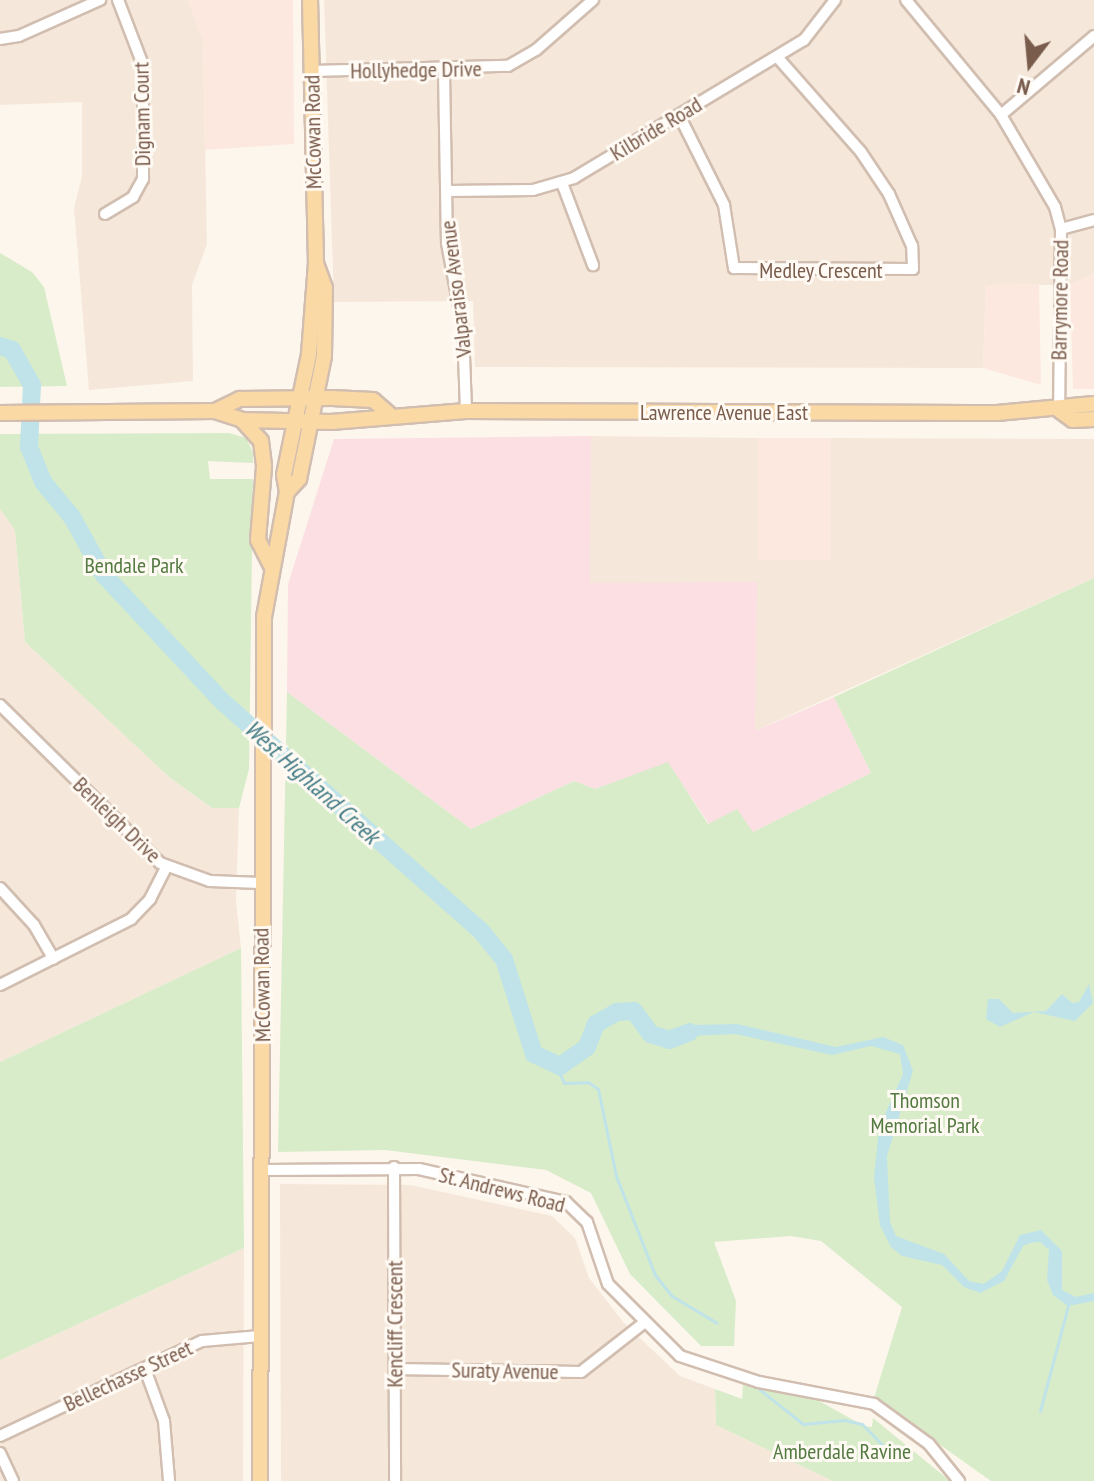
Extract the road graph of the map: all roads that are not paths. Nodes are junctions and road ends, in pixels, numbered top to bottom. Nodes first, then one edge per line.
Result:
1 (100, 0) edge
2 (118, 0) edge
3 (310, 0) edge
4 (593, 0) edge
5 (835, 0) edge
6 (906, 0) edge
7 (1094, 36) edge
8 (0, 39) edge
9 (778, 58) junction
10 (312, 71) junction
11 (444, 72) junction
12 (679, 115) junction
13 (1001, 115) junction
14 (562, 183) junction
15 (447, 191) junction
16 (105, 214) dead end
17 (1094, 220) edge
18 (1061, 229) junction
19 (316, 263) junction
20 (593, 265) dead end
21 (302, 398) junction
22 (318, 398) junction
23 (1094, 404) edge
24 (1059, 410) junction
25 (215, 411) junction
26 (466, 411) junction
27 (0, 413) edge
28 (389, 414) junction
29 (1094, 419) edge
30 (242, 420) junction
31 (296, 422) junction
32 (313, 422) junction
33 (287, 492) junction
34 (271, 565) junction
35 (0, 705) edge
36 (166, 867) junction
37 (260, 883) junction
38 (0, 888) edge
39 (54, 959) junction
40 (0, 985) edge
41 (394, 1167) junction
42 (263, 1170) junction
43 (645, 1322) junction
44 (260, 1336) junction
45 (145, 1369) junction
46 (395, 1369) junction
47 (0, 1436) edge
48 (0, 1453) edge
49 (13, 1481) edge
50 (169, 1481) edge
51 (260, 1481) edge
52 (395, 1481) edge
53 (959, 1481) edge

1 - 8 street
2 - 16 street, Dignam Court
3 - 10 main road, McCowan Road
4 - 11 street, Hollyhedge Drive
5 - 9 street, Kilbride Road
6 - 13 street, Barrymore Road
7 - 13 street
9 - 12 street, Kilbride Road
9 - 12 street, Medley Crescent
10 - 11 street, Hollyhedge Drive
10 - 19 main road, McCowan Road
11 - 15 street, Valparaiso Avenue
12 - 14 street, Kilbride Road
13 - 18 street, Barrymore Road
14 - 15 street, Kilbride Road
14 - 20 street
15 - 26 street, Valparaiso Avenue
17 - 18 street
18 - 24 street, Barrymore Road
19 - 21 main road, McCowan Road
19 - 22 main road, McCowan Road
21 - 22 main road, Lawrence Avenue East
21 - 25 main road, Lawrence Avenue East
21 - 31 main road, McCowan Road
22 - 28 main road, Lawrence Avenue East
22 - 32 main road, McCowan Road
23 - 24 main road, Lawrence Avenue East
24 - 26 main road, Lawrence Avenue East
24 - 29 main road, Lawrence Avenue East
25 - 27 main road, Lawrence Avenue East
25 - 30 main road, Lawrence Avenue East
26 - 28 main road, Lawrence Avenue East
28 - 32 main road, Lawrence Avenue East
30 - 31 main road, Lawrence Avenue East
30 - 34 main road
31 - 32 main road, Lawrence Avenue East
31 - 33 main road, McCowan Road
32 - 33 main road, McCowan Road
33 - 34 main road, McCowan Road
34 - 37 main road, McCowan Road
35 - 36 street, Benleigh Drive
36 - 37 street, Benleigh Drive
36 - 39 street
37 - 42 main road, McCowan Road
38 - 39 street
39 - 40 street
41 - 42 street, St. Andrews Road
41 - 43 street, St. Andrews Road
41 - 46 street, Kencliff Crescent
42 - 44 main road, McCowan Road
43 - 46 street, Suraty Avenue
43 - 53 street, St. Andrews Road
44 - 45 street, Bellechasse Street
44 - 51 main road, McCowan Road
45 - 47 street, Bellechasse Street
45 - 50 street
46 - 52 street, Kencliff Crescent
48 - 49 street

